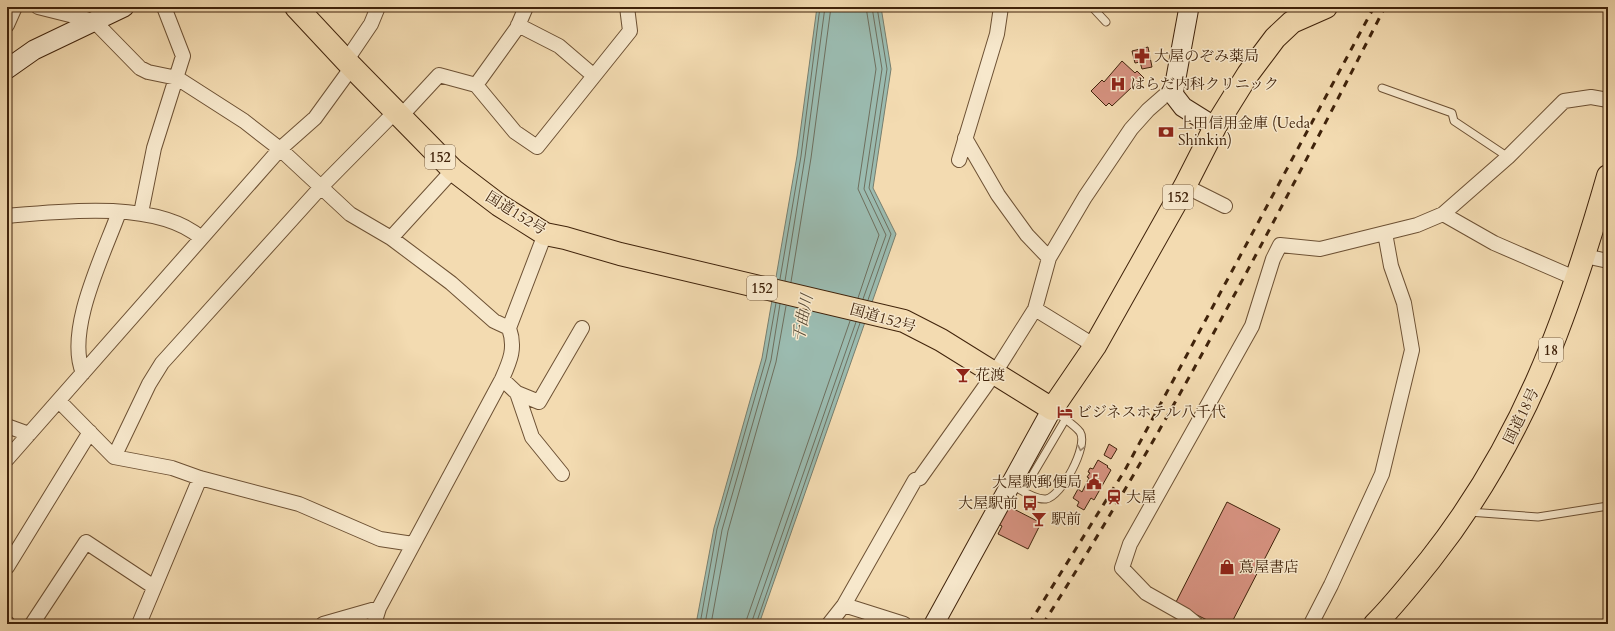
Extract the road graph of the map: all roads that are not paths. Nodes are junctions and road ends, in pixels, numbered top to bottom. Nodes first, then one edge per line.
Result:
1 (15, 7) edge
2 (38, 7) edge
3 (124, 7) edge
4 (164, 7) edge
5 (296, 7) edge
6 (378, 7) edge
7 (526, 7) edge
8 (627, 7) edge
9 (1002, 7) edge
10 (1092, 7) edge
11 (1189, 7) edge
12 (1326, 7) edge
13 (94, 21) junction
14 (1106, 22) dead end
15 (7, 25) edge
16 (518, 25) junction
17 (349, 64) junction
18 (7, 69) edge
19 (594, 76) junction
20 (177, 78) junction
21 (476, 85) junction
22 (1382, 88) dead end
23 (1173, 94) junction
24 (1608, 100) edge
25 (399, 113) junction
26 (1215, 127) junction
27 (965, 138) junction
28 (280, 149) junction
29 (1508, 156) junction
30 (959, 160) dead end
31 (452, 170) junction
32 (1608, 176) edge
33 (1184, 186) junction
34 (321, 187) junction
35 (1225, 206) dead end
36 (119, 212) junction
37 (141, 213) junction
38 (1443, 214) junction
39 (7, 216) edge
40 (1385, 233) junction
41 (545, 234) junction
42 (201, 238) junction
43 (391, 238) junction
44 (1585, 256) junction
45 (1049, 258) junction
46 (1608, 261) edge
47 (1577, 279) junction
48 (1035, 309) junction
49 (509, 328) junction
50 (582, 328) dead end
51 (1095, 346) junction
52 (83, 373) junction
53 (994, 374) junction
54 (502, 379) junction
55 (517, 393) junction
56 (59, 401) junction
57 (1058, 414) junction
58 (7, 426) edge
59 (90, 432) junction
60 (29, 434) junction
61 (114, 457) junction
62 (7, 459) edge
63 (562, 474) dead end
64 (200, 478) junction
65 (1016, 487) junction
66 (1608, 506) edge
67 (1465, 512) junction
68 (413, 544) junction
69 (7, 567) edge
70 (154, 587) junction
71 (844, 605) junction
72 (379, 608) junction
73 (32, 624) edge
74 (139, 624) edge
75 (323, 624) edge
76 (374, 624) edge
77 (829, 624) edge
78 (904, 624) edge
79 (934, 624) edge
80 (1196, 624) edge
81 (1311, 624) edge
82 (1375, 624) edge

1 - 15 street
2 - 13 street
3 - 13 main road
4 - 20 street
5 - 17 highway, 国道152号 / 152
6 - 17 street
7 - 16 street
8 - 19 street
9 - 27 street
10 - 14 lane
11 - 23 main road
12 - 26 highway, 152
13 - 18 main road
13 - 20 street
16 - 19 street
16 - 21 street
17 - 25 highway, 国道152号 / 152
17 - 28 street
19 - 21 street
20 - 28 street
20 - 37 street
21 - 25 street
22 - 29 lane
23 - 26 main road
23 - 45 street
24 - 29 street
25 - 31 highway, 国道152号 / 152
25 - 34 street
26 - 33 highway, 152
27 - 30 street
27 - 45 street
28 - 34 street
28 - 42 street
29 - 38 street
31 - 41 highway, 国道152号 / 152
31 - 43 street
32 - 44 highway, 国道18号 / 18
33 - 35 street
33 - 51 highway, 152
34 - 43 street
34 - 61 street
36 - 37 street
36 - 39 street
36 - 52 street
37 - 42 street
38 - 40 street
38 - 47 street
40 - 80 street
40 - 81 street
41 - 49 street
41 - 53 highway, 国道152号 / 152
42 - 52 street
43 - 49 street
44 - 46 street
44 - 47 highway, 国道18号 / 18
45 - 48 street
47 - 67 highway, 国道18号 / 18
48 - 51 street
48 - 53 street
49 - 54 street
50 - 55 street
51 - 57 highway, 152
52 - 56 street
53 - 57 highway, 国道152号 / 152
53 - 71 street
54 - 55 street
54 - 68 street
55 - 63 street
56 - 59 street
56 - 60 street
57 - 65 main road
57 -> 65 lane
58 - 60 street
59 - 61 street
59 - 69 street
60 - 62 street
61 - 64 street
64 - 68 street
64 - 70 street
65 - 79 main road
66 - 67 lane
67 - 82 highway, 国道18号 / 18
68 - 72 street
70 - 73 street
70 - 74 street
71 - 77 street
71 - 78 street
72 - 75 street
72 - 76 street

